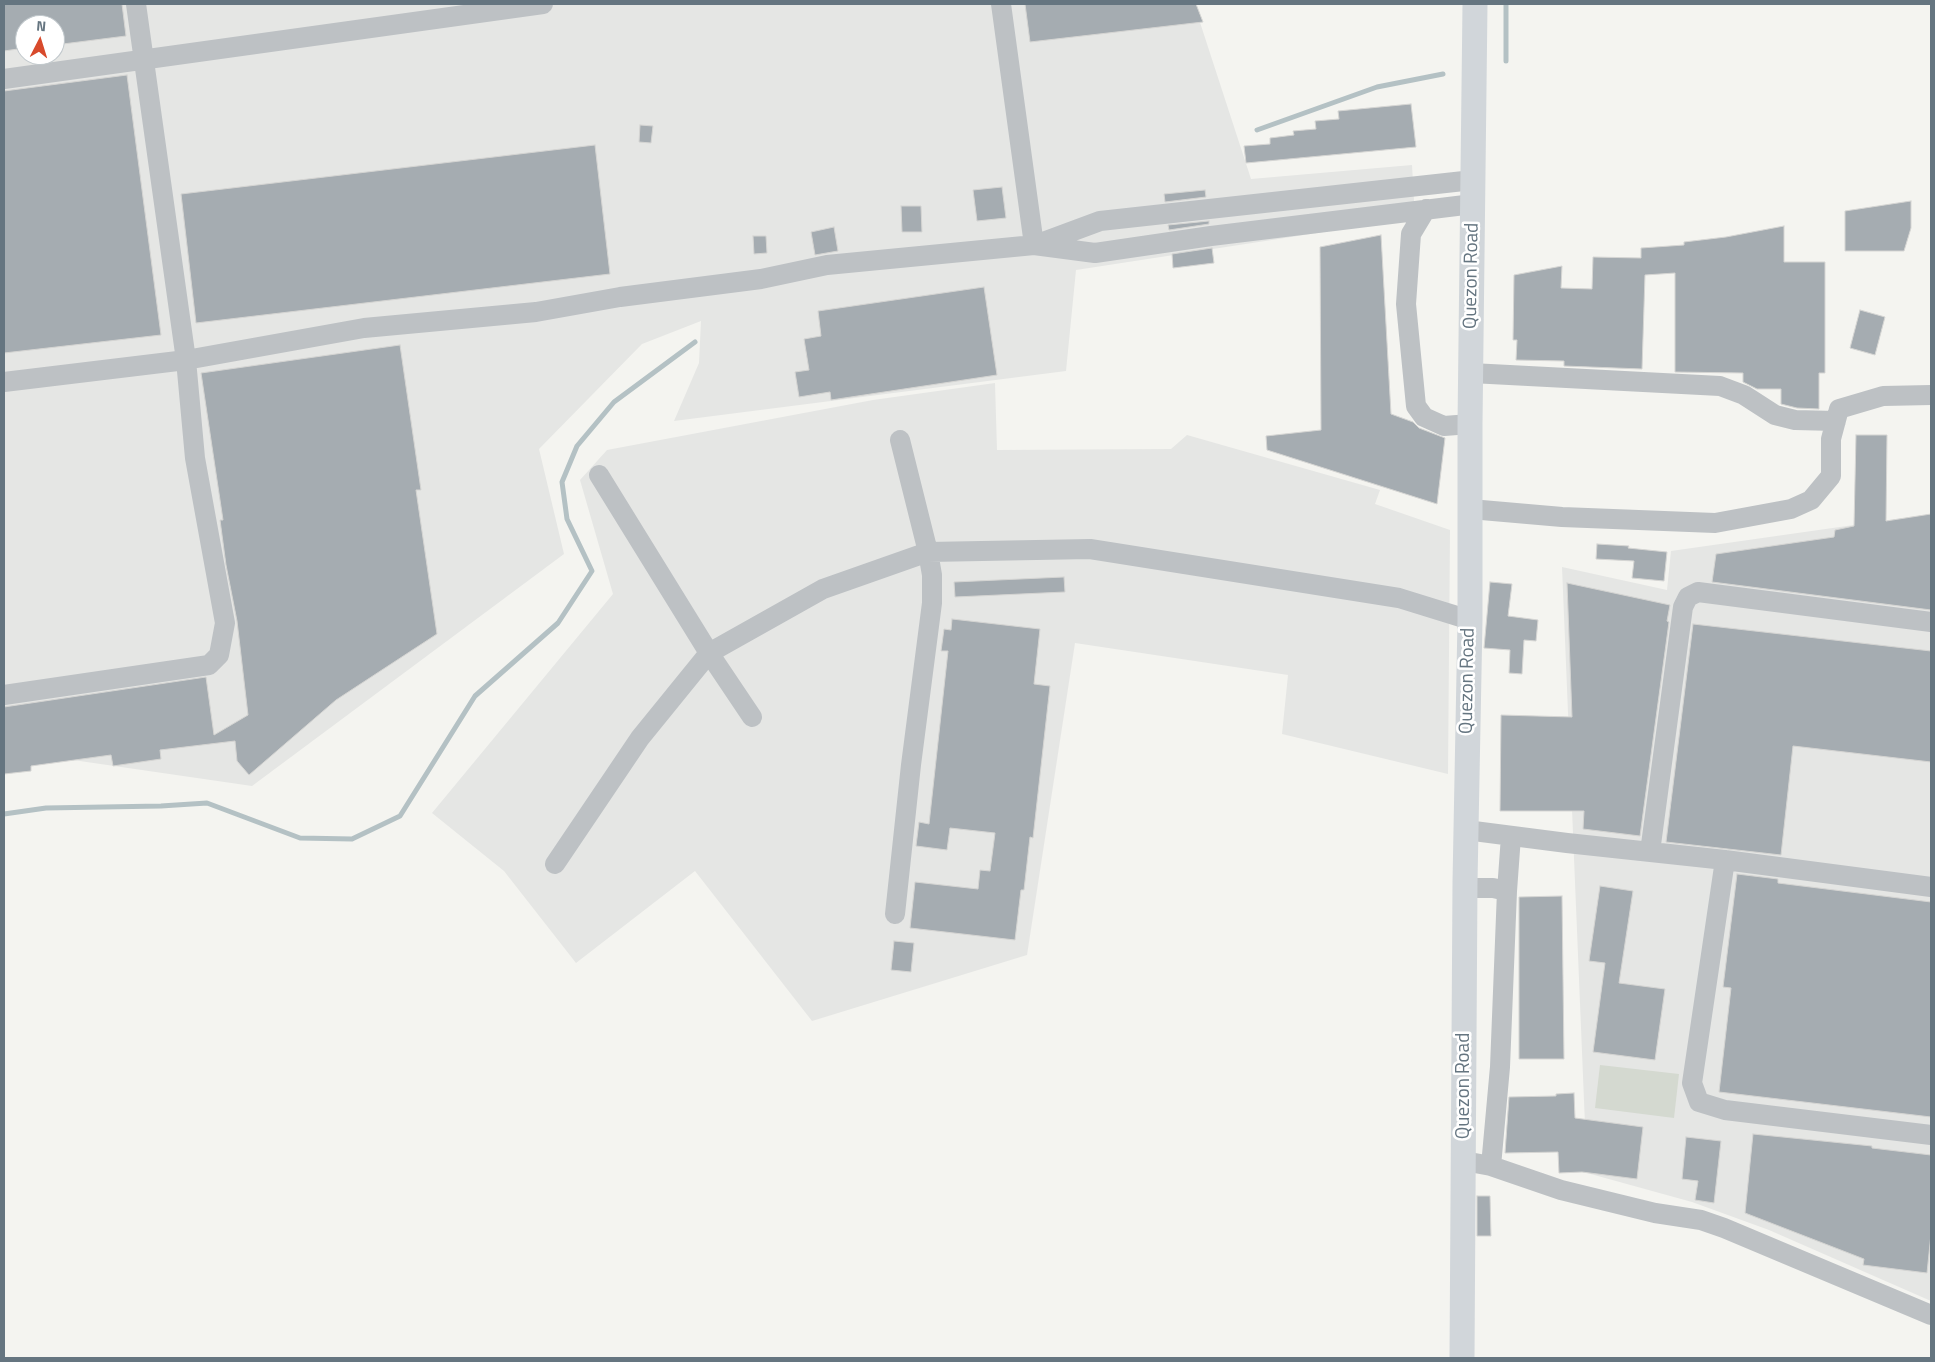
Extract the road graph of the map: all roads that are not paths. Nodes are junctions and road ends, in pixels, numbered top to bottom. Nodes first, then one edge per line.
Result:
1 (136, 4) edge
2 (543, 4) edge
3 (1001, 4) edge
4 (1475, 4) edge
5 (143, 61) junction
6 (4, 79) edge
7 (1473, 192) junction
8 (1426, 210) junction
9 (1034, 245) junction
10 (186, 360) junction
11 (1471, 373) junction
12 (4, 382) edge
13 (1931, 395) edge
14 (1836, 421) junction
15 (1470, 424) junction
16 (900, 440) dead end
17 (599, 475) dead end
18 (1470, 509) junction
19 (928, 552) junction
20 (1470, 620) junction
21 (1931, 622) edge
22 (709, 653) junction
23 (4, 694) edge
24 (752, 718) dead end
25 (1466, 830) junction
26 (1511, 836) junction
27 (1650, 852) junction
28 (1725, 860) junction
29 (556, 864) dead end
30 (1931, 887) edge
31 (1465, 888) junction
32 (1507, 891) junction
33 (895, 914) dead end
34 (1931, 1135) edge
35 (1464, 1161) junction
36 (1491, 1166) junction
37 (1931, 1315) edge
38 (1462, 1358) edge

1 - 5 street
2 - 5 street
3 - 9 street
4 - 7 main road, Quezon Road
5 - 6 street
5 - 10 street
7 - 8 street
7 - 9 street
7 - 11 main road, Quezon Road
8 - 9 street
8 - 15 street
9 - 10 street
10 - 12 street
10 - 23 street
11 - 14 street
11 - 15 main road, Quezon Road
13 - 14 street
14 - 18 street
15 - 18 main road, Quezon Road
16 - 19 street
17 - 22 street
18 - 20 main road, Quezon Road
19 - 20 street
19 - 22 street
19 - 33 street
20 - 25 main road, Quezon Road
21 - 27 street
22 - 24 street
22 - 29 street
25 - 26 street
25 - 31 main road, Quezon Road
26 - 27 street
26 - 32 street
27 - 28 street
28 - 30 street
28 - 34 street
31 - 32 street
31 - 35 main road, Quezon Road
32 - 36 street
35 - 36 street
35 - 38 main road, Quezon Road
36 - 37 street

